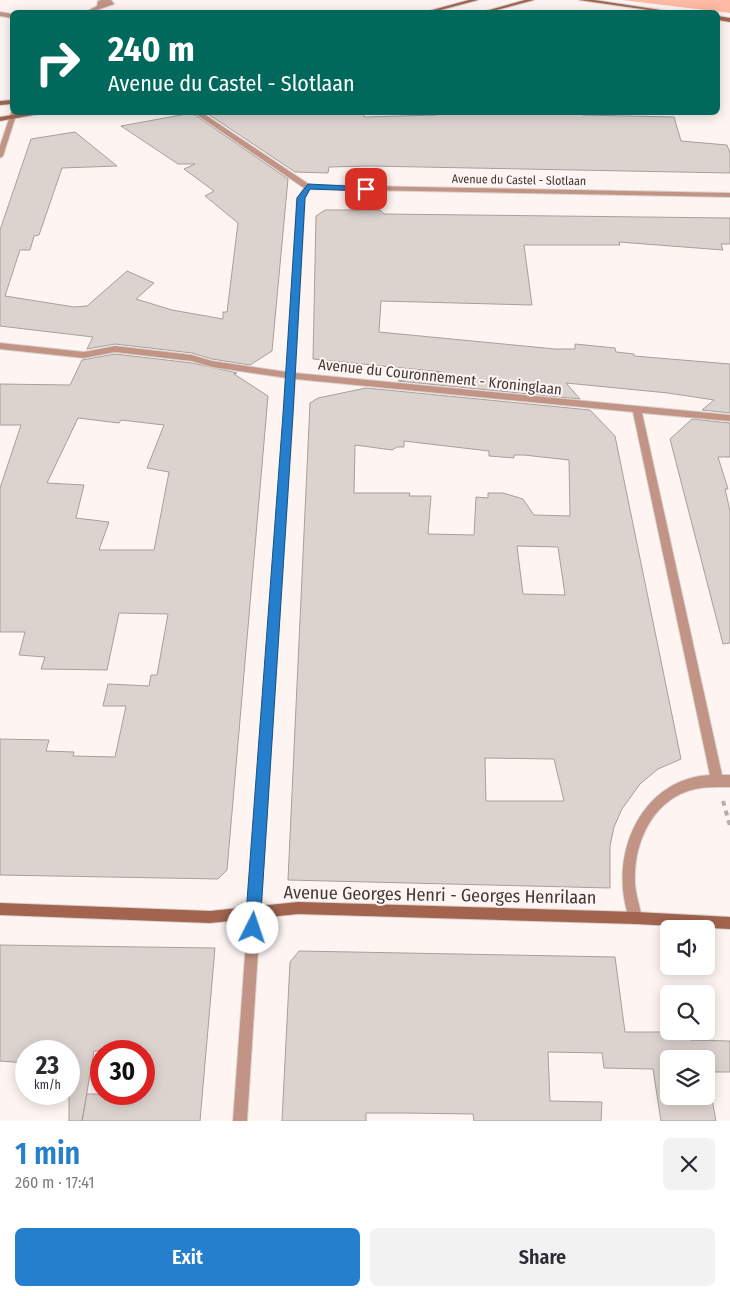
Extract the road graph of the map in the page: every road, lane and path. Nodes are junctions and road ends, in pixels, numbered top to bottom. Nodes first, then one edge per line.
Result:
1 (475, 0) edge
2 (531, 0) edge
3 (582, 0) edge
4 (607, 0) edge
5 (463, 2) edge
6 (615, 5) junction
7 (100, 6) dead end
8 (92, 10) edge
9 (435, 10) edge
10 (493, 10) edge
11 (655, 10) edge
12 (14, 115) edge
13 (200, 115) edge
14 (0, 119) edge
15 (0, 156) edge
16 (308, 187) junction
17 (730, 195) edge
18 (0, 346) edge
19 (291, 374) junction
20 (637, 410) junction
21 (730, 418) edge
22 (724, 780) edge
23 (0, 909) edge
24 (254, 913) junction
25 (636, 918) junction
26 (730, 923) edge
27 (240, 1121) edge

1 - 5 street
2 - 10 street
3 - 6 street
4 - 6 street
5 - 9 street
6 - 11 street
7 - 8 street
12 - 14 street
12 - 15 street
13 - 16 street
16 - 17 street, Avenue du Castel - Slotlaan
16 - 19 street
18 - 19 street, Avenue du Couronnement - Kroninglaan
19 - 20 street, Avenue du Couronnement - Kroninglaan
19 - 24 street
20 - 21 street, Avenue du Couronnement - Kroninglaan
20 - 22 street
22 - 25 street
23 - 24 street, Avenue Georges Henri - Georges Henrilaan
24 - 25 street, Avenue Georges Henri - Georges Henrilaan
24 - 27 street
25 - 26 street, Avenue Georges Henri - Georges Henrilaan

